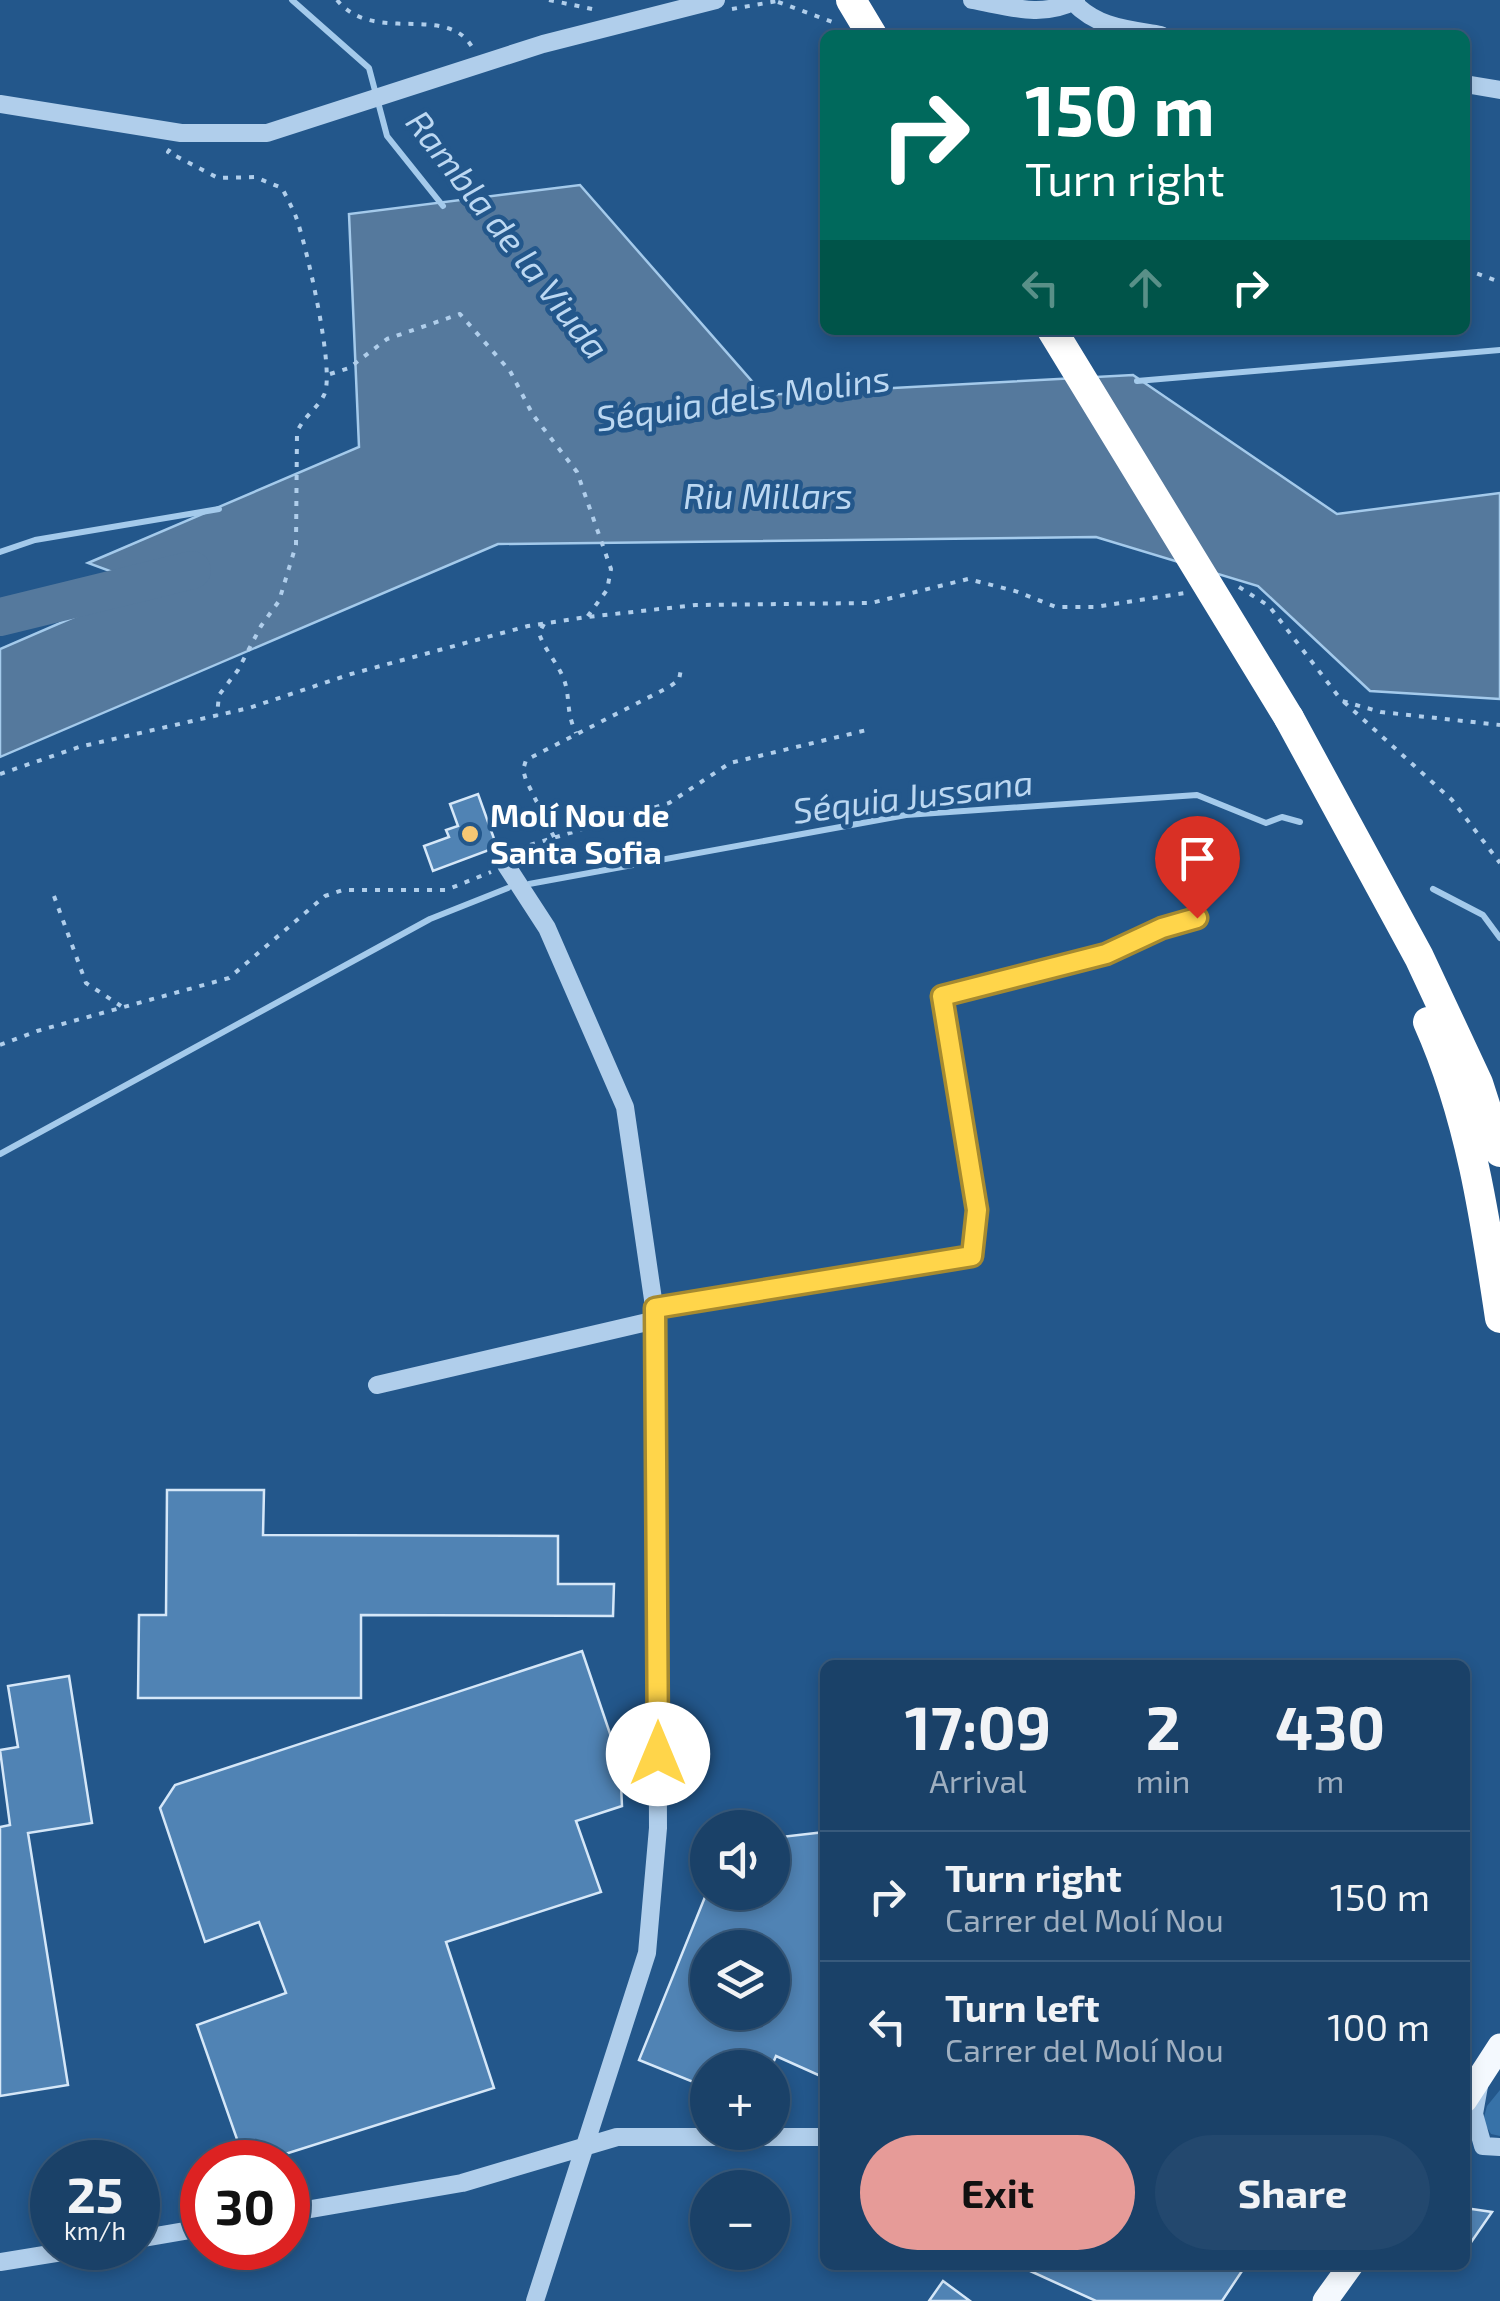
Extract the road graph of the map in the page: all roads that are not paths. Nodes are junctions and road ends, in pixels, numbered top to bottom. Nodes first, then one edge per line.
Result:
1 (716, 0) edge
2 (972, 0) edge
3 (1074, 1) edge
4 (843, 11) edge
5 (866, 30) edge
6 (1131, 30) edge
7 (1470, 85) edge
8 (1500, 90) edge
9 (0, 104) edge
10 (1055, 335) edge
11 (506, 865) road end
12 (1197, 918) dead end
13 (1418, 956) junction
14 (1478, 1083) junction
15 (1500, 1113) edge
16 (1500, 1152) edge
17 (655, 1314) junction
18 (1500, 1318) edge
19 (377, 1385) dead end
20 (1500, 2046) edge
21 (1472, 2083) edge
22 (820, 2137) edge
23 (583, 2146) junction
24 (1500, 2148) edge
25 (310, 2209) edge
26 (30, 2257) edge
27 (0, 2262) edge
28 (1348, 2270) edge
29 (535, 2301) edge
30 (1326, 2301) edge

1 - 9 street
2 - 3 street
3 - 6 street
4 - 5 highway
7 - 8 street
10 - 13 highway, bridge
11 - 17 street
12 - 17 street
13 - 14 highway
13 - 18 highway
14 - 15 highway
14 - 16 highway
17 - 19 street
17 - 23 street
20 - 21 main road
21 - 24 street
22 - 23 street
23 - 25 street
23 - 29 street
26 - 27 street
28 - 30 main road

